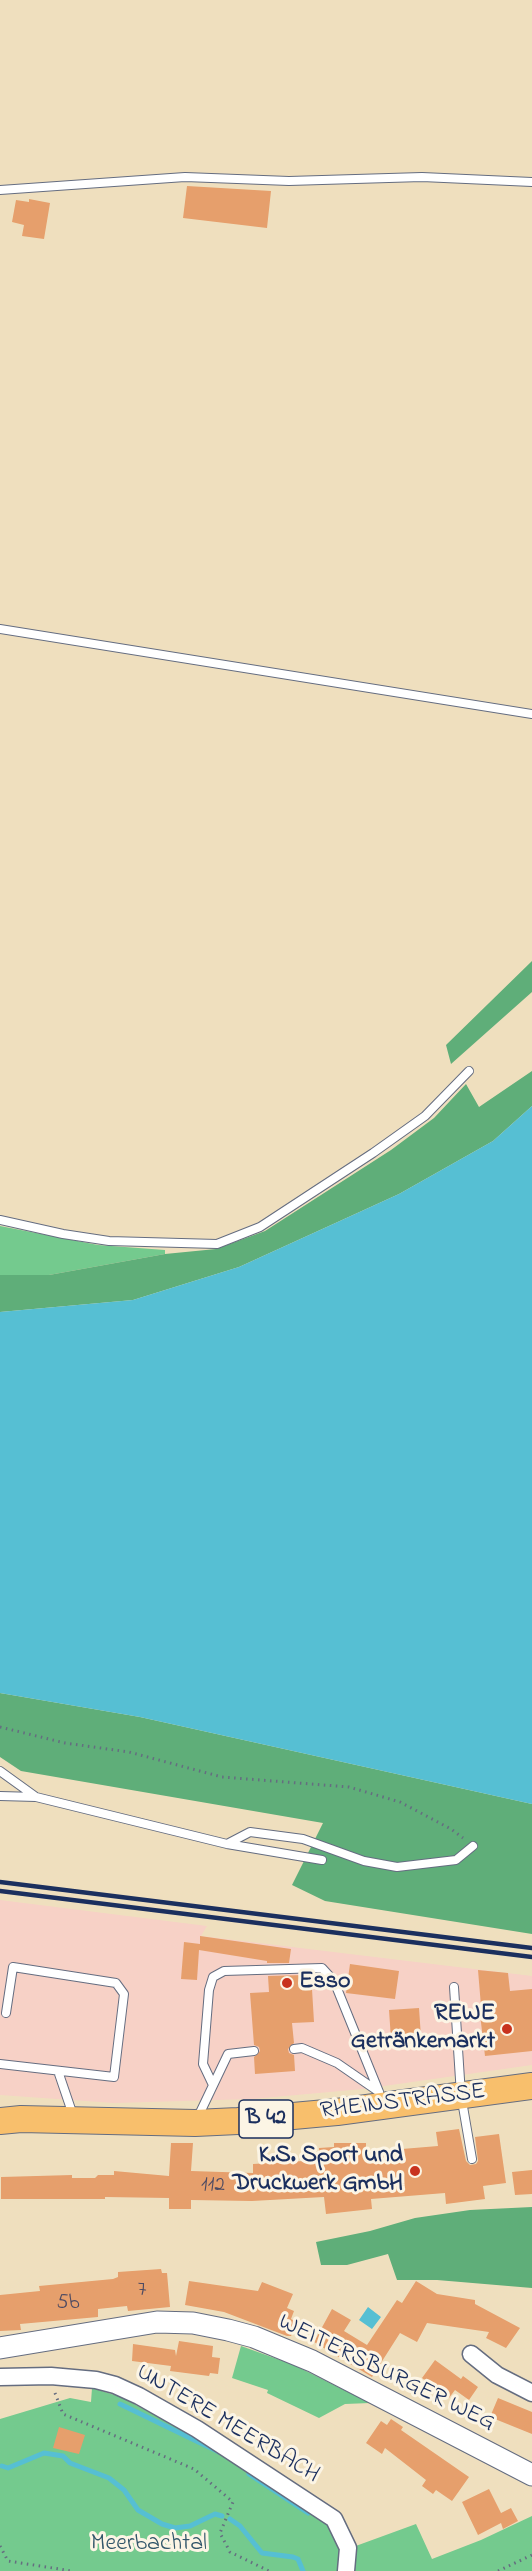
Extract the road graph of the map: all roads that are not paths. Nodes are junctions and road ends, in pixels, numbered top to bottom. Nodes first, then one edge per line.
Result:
1 (532, 182) edge
2 (0, 190) edge
3 (0, 629) edge
4 (532, 714) edge
5 (469, 1071) dead end
6 (0, 1220) edge
7 (0, 1771) edge
8 (0, 1796) edge
9 (36, 1797) junction
10 (227, 1844) junction
11 (473, 1846) road end
12 (321, 1860) dead end
13 (454, 1987) dead end
14 (6, 2013) dead end
15 (294, 2049) dead end
16 (254, 2051) dead end
17 (0, 2064) edge
18 (58, 2071) junction
19 (213, 2085) junction
20 (532, 2086) edge
21 (461, 2095) junction
22 (388, 2097) junction
23 (7, 2118) edge
24 (75, 2121) junction
25 (195, 2123) junction
26 (472, 2159) dead end
27 (0, 2348) edge
28 (471, 2354) dead end
29 (0, 2378) edge
30 (532, 2393) edge
31 (532, 2475) edge
32 (346, 2571) edge

1 - 2 lane
3 - 4 lane
5 - 6 lane
7 - 9 lane
8 - 9 lane
9 - 10 lane
10 - 11 lane
10 - 12 lane
13 - 21 lane
14 - 18 lane
15 - 22 lane
16 - 19 lane
17 - 18 lane
18 - 24 lane
19 - 22 lane
19 - 25 lane
20 - 21 main road, RHEINSTRASSE / B 42
21 - 22 main road, RHEINSTRASSE / B 42
21 - 26 lane
22 - 25 main road, RHEINSTRASSE / B 42
23 - 24 main road, RHEINSTRASSE / B 42
24 - 25 main road, RHEINSTRASSE / B 42
27 - 31 street, WEITERSBURGER WEG
28 - 30 street
29 - 32 street, UNTERE MEERBACH

